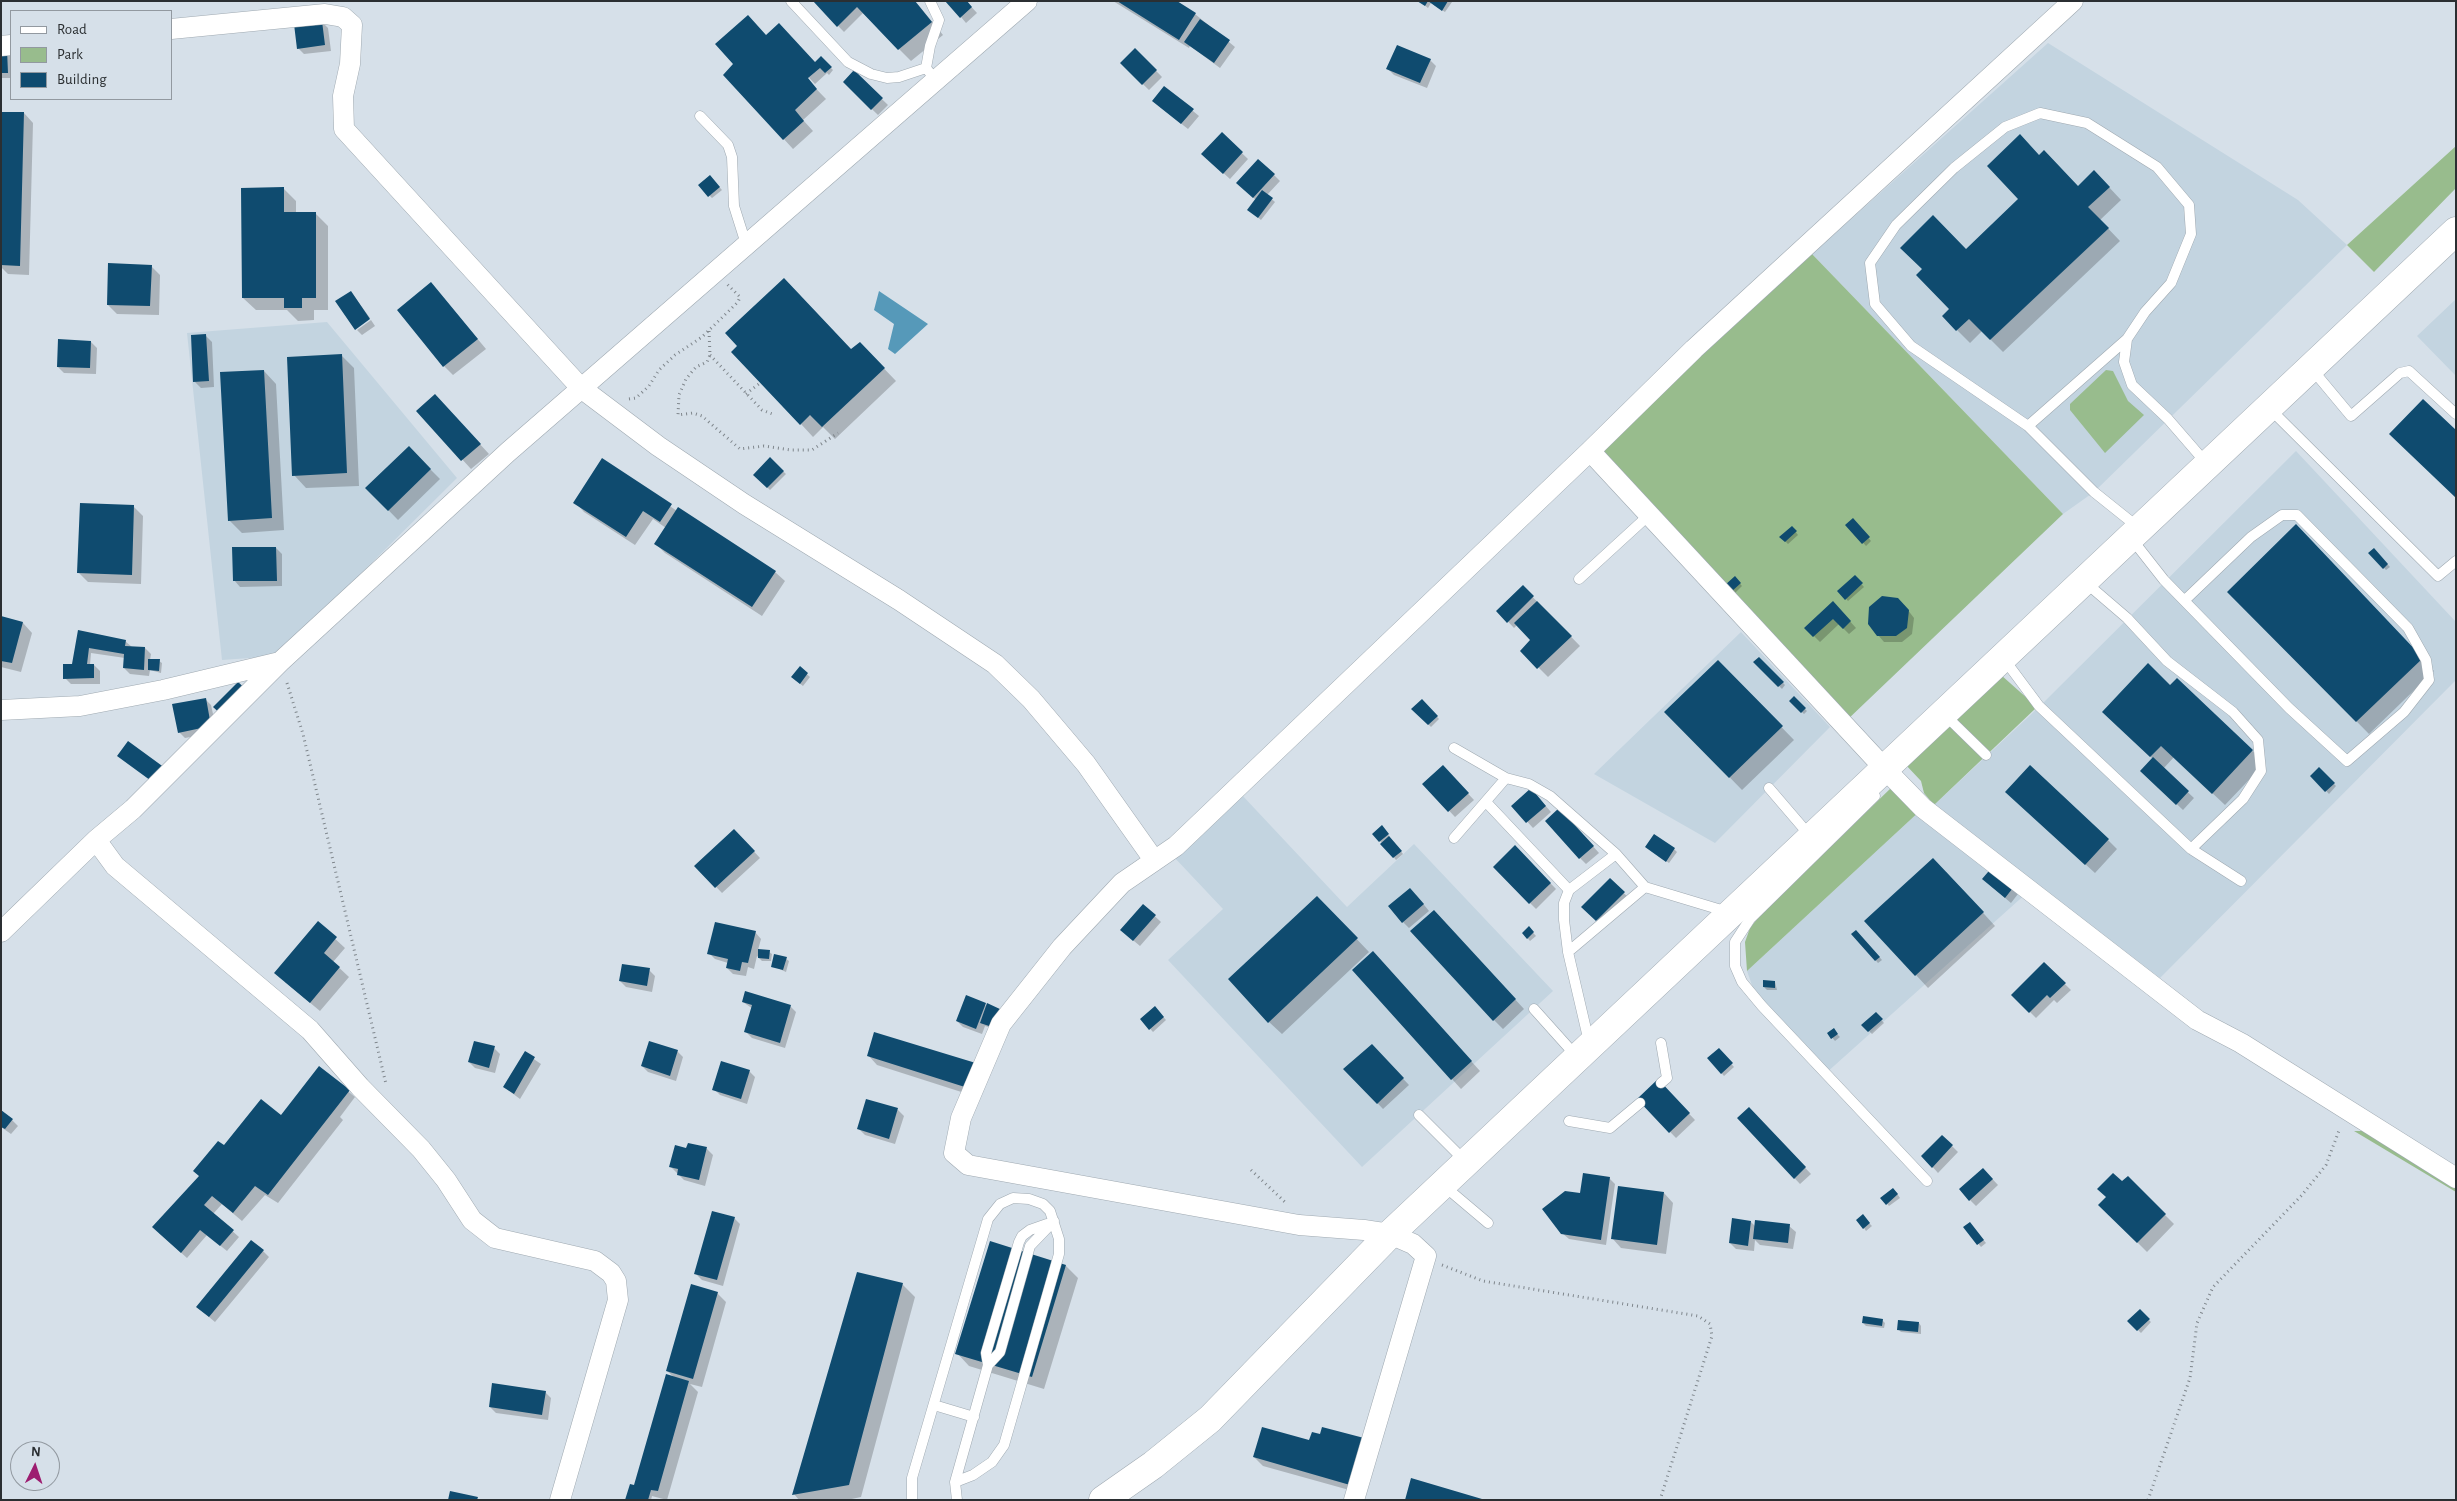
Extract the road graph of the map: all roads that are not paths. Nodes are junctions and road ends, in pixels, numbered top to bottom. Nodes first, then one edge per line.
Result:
1 (791, 1) edge
2 (930, 1) edge
3 (1026, 1) edge
4 (2073, 1) edge
5 (172, 29) edge
6 (931, 74) junction
7 (700, 116) dead end
8 (2456, 231) edge
9 (746, 244) junction
10 (2127, 339) junction
11 (2310, 368) junction
12 (581, 388) junction
13 (2269, 407) junction
14 (2456, 414) edge
15 (2028, 426) junction
16 (1590, 451) junction
17 (2208, 465) junction
18 (1649, 515) junction
19 (2135, 533) junction
20 (2456, 560) edge
21 (1579, 579) dead end
22 (2084, 581) junction
23 (2185, 600) junction
24 (2003, 658) junction
25 (280, 662) junction
26 (1, 710) edge
27 (1944, 713) junction
28 (1454, 748) dead end
29 (1986, 755) dead end
30 (1506, 778) junction
31 (1886, 781) junction
32 (1769, 788) dead end
33 (1486, 802) junction
34 (1454, 838) dead end
35 (1811, 838) junction
36 (96, 840) junction
37 (2191, 849) junction
38 (1616, 854) junction
39 (1154, 860) junction
40 (2241, 881) dead end
41 (1645, 887) junction
42 (1568, 890) junction
43 (1731, 914) junction
44 (1, 932) edge
45 (1568, 952) junction
46 (1534, 1009) dead end
47 (1661, 1042) dead end
48 (1584, 1052) junction
49 (1662, 1083) dead end
50 (1640, 1103) dead end
51 (1419, 1115) dead end
52 (1569, 1120) dead end
53 (1466, 1163) junction
54 (2456, 1178) edge
55 (1927, 1181) dead end
56 (1443, 1185) junction
57 (1054, 1221) junction
58 (1488, 1223) dead end
59 (1390, 1234) junction
60 (934, 1405) junction
61 (974, 1417) junction
62 (955, 1482) junction
63 (560, 1500) edge
64 (912, 1500) edge
65 (957, 1500) edge
66 (1103, 1500) edge
67 (1354, 1500) edge

1 - 6 lane
2 - 6 lane
3 - 6 street
4 - 16 street
5 - 12 street
6 - 9 street
7 - 9 lane
8 - 11 street
9 - 12 street
10 - 15 lane
10 - 15 lane
10 - 17 lane
11 - 13 street
11 - 14 lane
12 - 25 street
12 - 39 street
13 - 17 street
13 - 20 lane
15 - 19 lane
16 - 18 street
16 - 39 street
17 - 19 street
18 - 21 lane
18 - 31 street
19 - 22 street
19 - 23 lane
22 - 24 street
22 - 37 lane
23 - 23 lane
24 - 27 street
24 - 37 lane
25 - 26 street
25 - 36 street
27 - 29 lane
27 - 31 street
28 - 30 lane
30 - 33 lane
30 - 38 lane
31 - 35 street
31 - 54 street
31 - 55 lane
32 - 35 lane
33 - 34 lane
33 - 42 lane
35 - 43 street
36 - 44 street
36 - 63 street
37 - 40 lane
38 - 41 lane
38 - 42 lane
39 - 59 street
41 - 43 lane
41 - 45 lane
42 - 45 lane
43 - 48 street
45 - 48 lane
46 - 48 lane
47 - 49 lane
48 - 53 street
50 - 52 lane
51 - 53 lane
53 - 56 street
56 - 58 lane
56 - 59 street
57 - 60 lane
57 - 61 lane
57 - 62 lane
59 - 66 street
59 - 67 street
60 - 61 lane
60 - 64 lane
61 - 62 lane
62 - 65 lane

